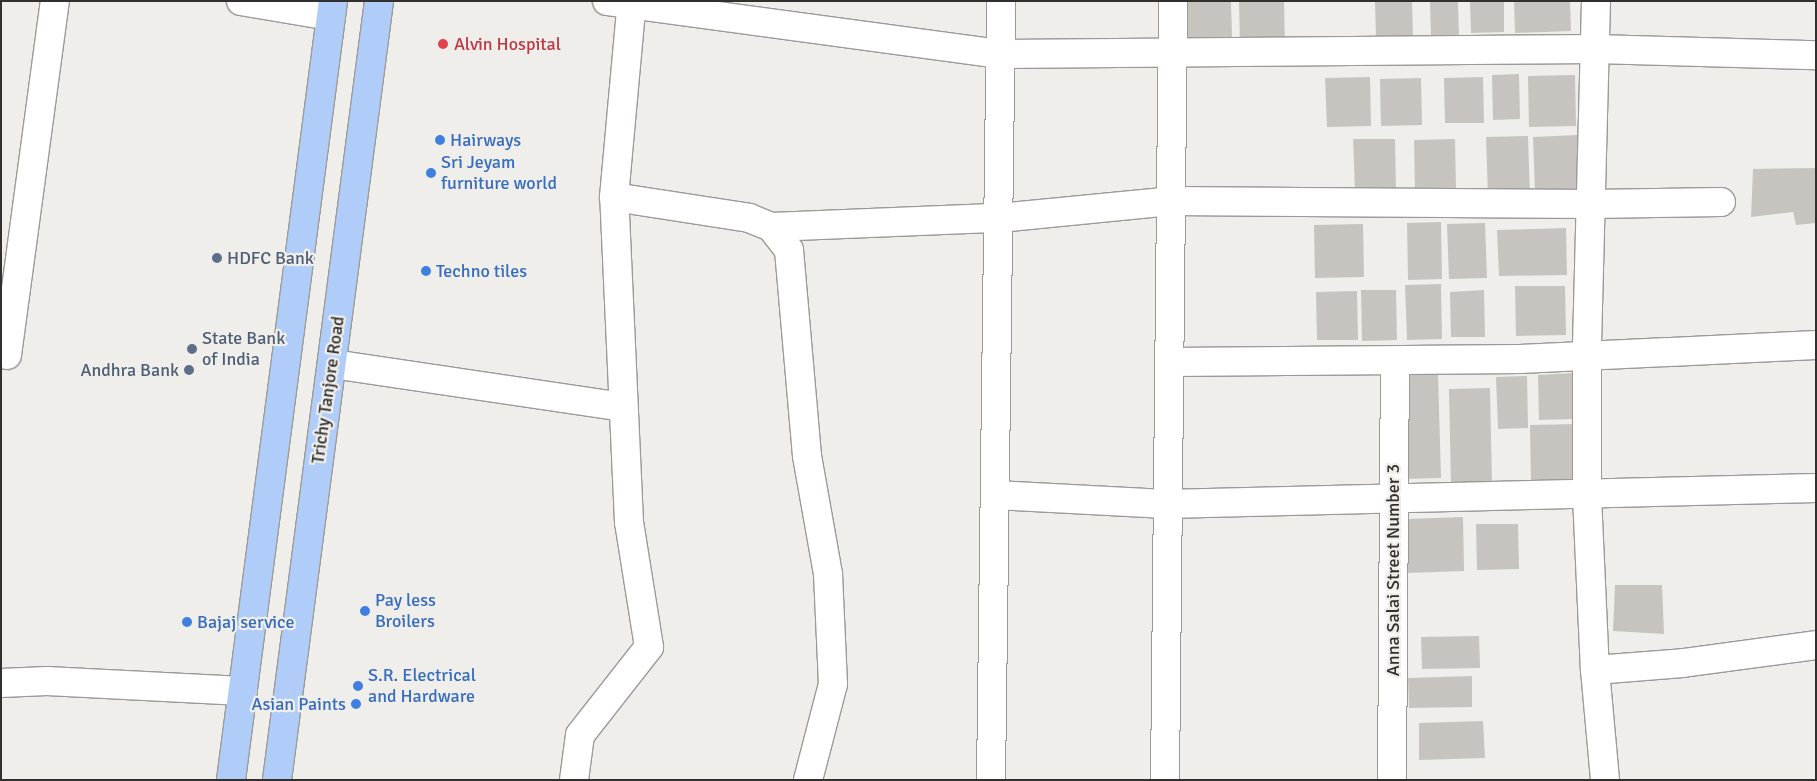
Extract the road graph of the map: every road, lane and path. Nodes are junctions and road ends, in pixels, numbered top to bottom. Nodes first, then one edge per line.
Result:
1 (54, 1) edge
2 (241, 1) edge
3 (379, 1) edge
4 (1001, 1) edge
5 (1173, 1) edge
6 (1596, 1) edge
7 (623, 2) edge
8 (332, 8) edge
9 (1595, 49) junction
10 (1173, 53) junction
11 (1001, 54) junction
12 (1816, 55) edge
13 (614, 197) junction
14 (1171, 201) junction
15 (1721, 202) dead end
16 (1591, 204) junction
17 (999, 218) junction
18 (771, 227) junction
19 (1816, 345) edge
20 (7, 355) dead end
21 (1587, 356) junction
22 (1395, 361) junction
23 (1170, 362) junction
24 (332, 364) junction
25 (623, 408) junction
26 (1816, 488) edge
27 (995, 495) junction
28 (1587, 496) junction
29 (1394, 500) junction
30 (1166, 504) junction
31 (1816, 645) edge
32 (1595, 670) junction
33 (1, 683) edge
34 (243, 691) junction
35 (231, 780) edge
36 (277, 780) edge
37 (574, 780) edge
38 (808, 780) edge
39 (991, 780) edge
40 (1165, 780) edge
41 (1392, 780) edge
42 (1606, 780) edge

1 - 20 street
2 - 8 street
3 - 24 highway, Trichy Tanjore Road
4 - 11 street
5 - 10 street
6 - 9 street
7 - 11 street
7 - 13 street
8 - 34 highway
9 - 10 street
9 - 12 street
9 - 16 street
10 - 11 street
10 - 14 street
11 - 17 street
13 - 18 street
13 - 25 street
14 - 16 street
14 - 17 street
14 - 23 street
15 - 16 street
16 - 21 street
17 - 18 street
17 - 27 street
18 - 38 street
19 - 21 street
21 - 22 street
21 - 28 street
22 - 23 street
22 - 29 street, Anna Salai Street Number 3
23 - 30 street
24 - 25 street
24 - 36 highway, Trichy Tanjore Road
25 - 37 street
26 - 28 street
27 - 30 street
27 - 39 street
28 - 29 street
28 - 32 street
29 - 30 street
29 - 41 street, Anna Salai Street Number 3
30 - 40 street
31 - 32 street
32 - 42 street
33 - 34 street
34 - 35 highway

